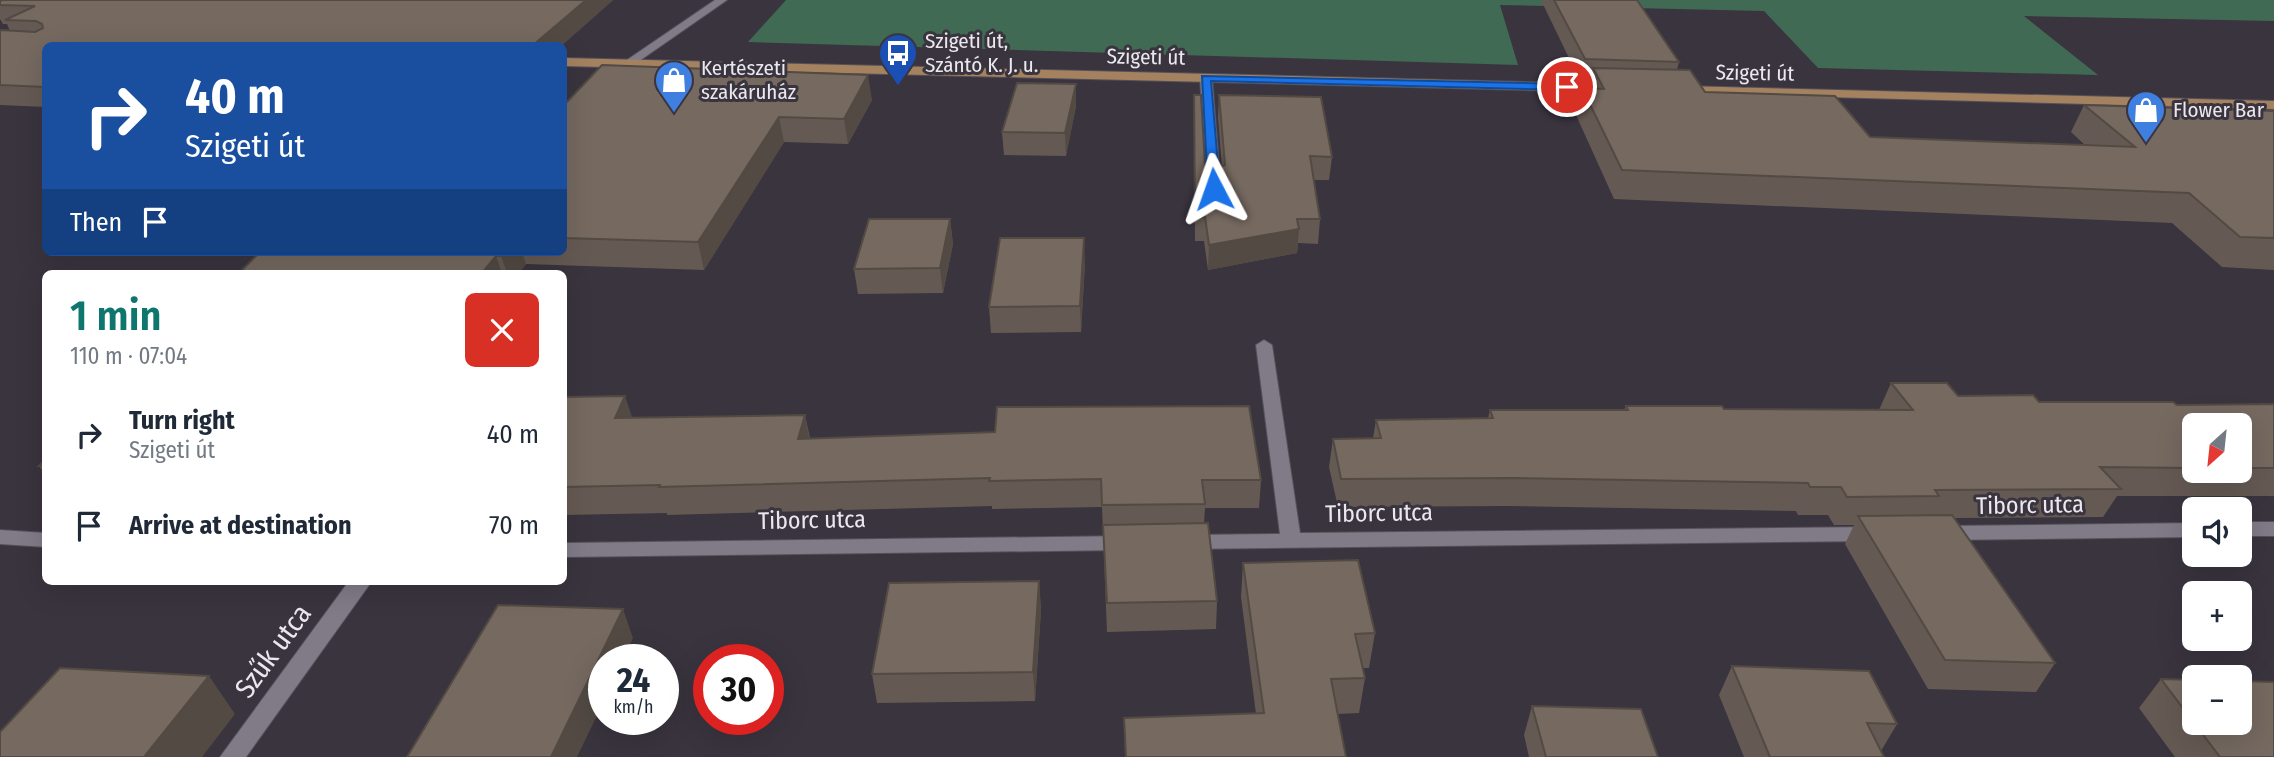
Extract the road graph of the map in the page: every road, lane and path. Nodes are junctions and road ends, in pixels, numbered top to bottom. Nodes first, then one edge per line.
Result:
1 (722, 0) edge
2 (567, 62) edge
3 (628, 64) junction
4 (1206, 78) junction
5 (1623, 89) edge
6 (1665, 90) edge
7 (2274, 105) edge
8 (1214, 189) edge
9 (1264, 345) dead end
10 (2252, 529) edge
11 (2274, 529) edge
12 (2182, 530) edge
13 (1889, 533) edge
14 (1916, 533) edge
15 (0, 537) edge
16 (42, 540) edge
17 (1291, 540) junction
18 (567, 550) edge
19 (358, 585) edge
20 (232, 757) edge

1 - 3 street
2 - 3 street, Szigeti út
3 - 4 street, Szigeti út
4 - 5 street, Szigeti út
4 - 8 street
6 - 7 street, Szigeti út
9 - 17 street
10 - 11 street
12 - 14 street, Tiborc utca
13 - 17 street, Tiborc utca
15 - 16 street
17 - 18 street, Tiborc utca
19 - 20 street, Szűk utca

